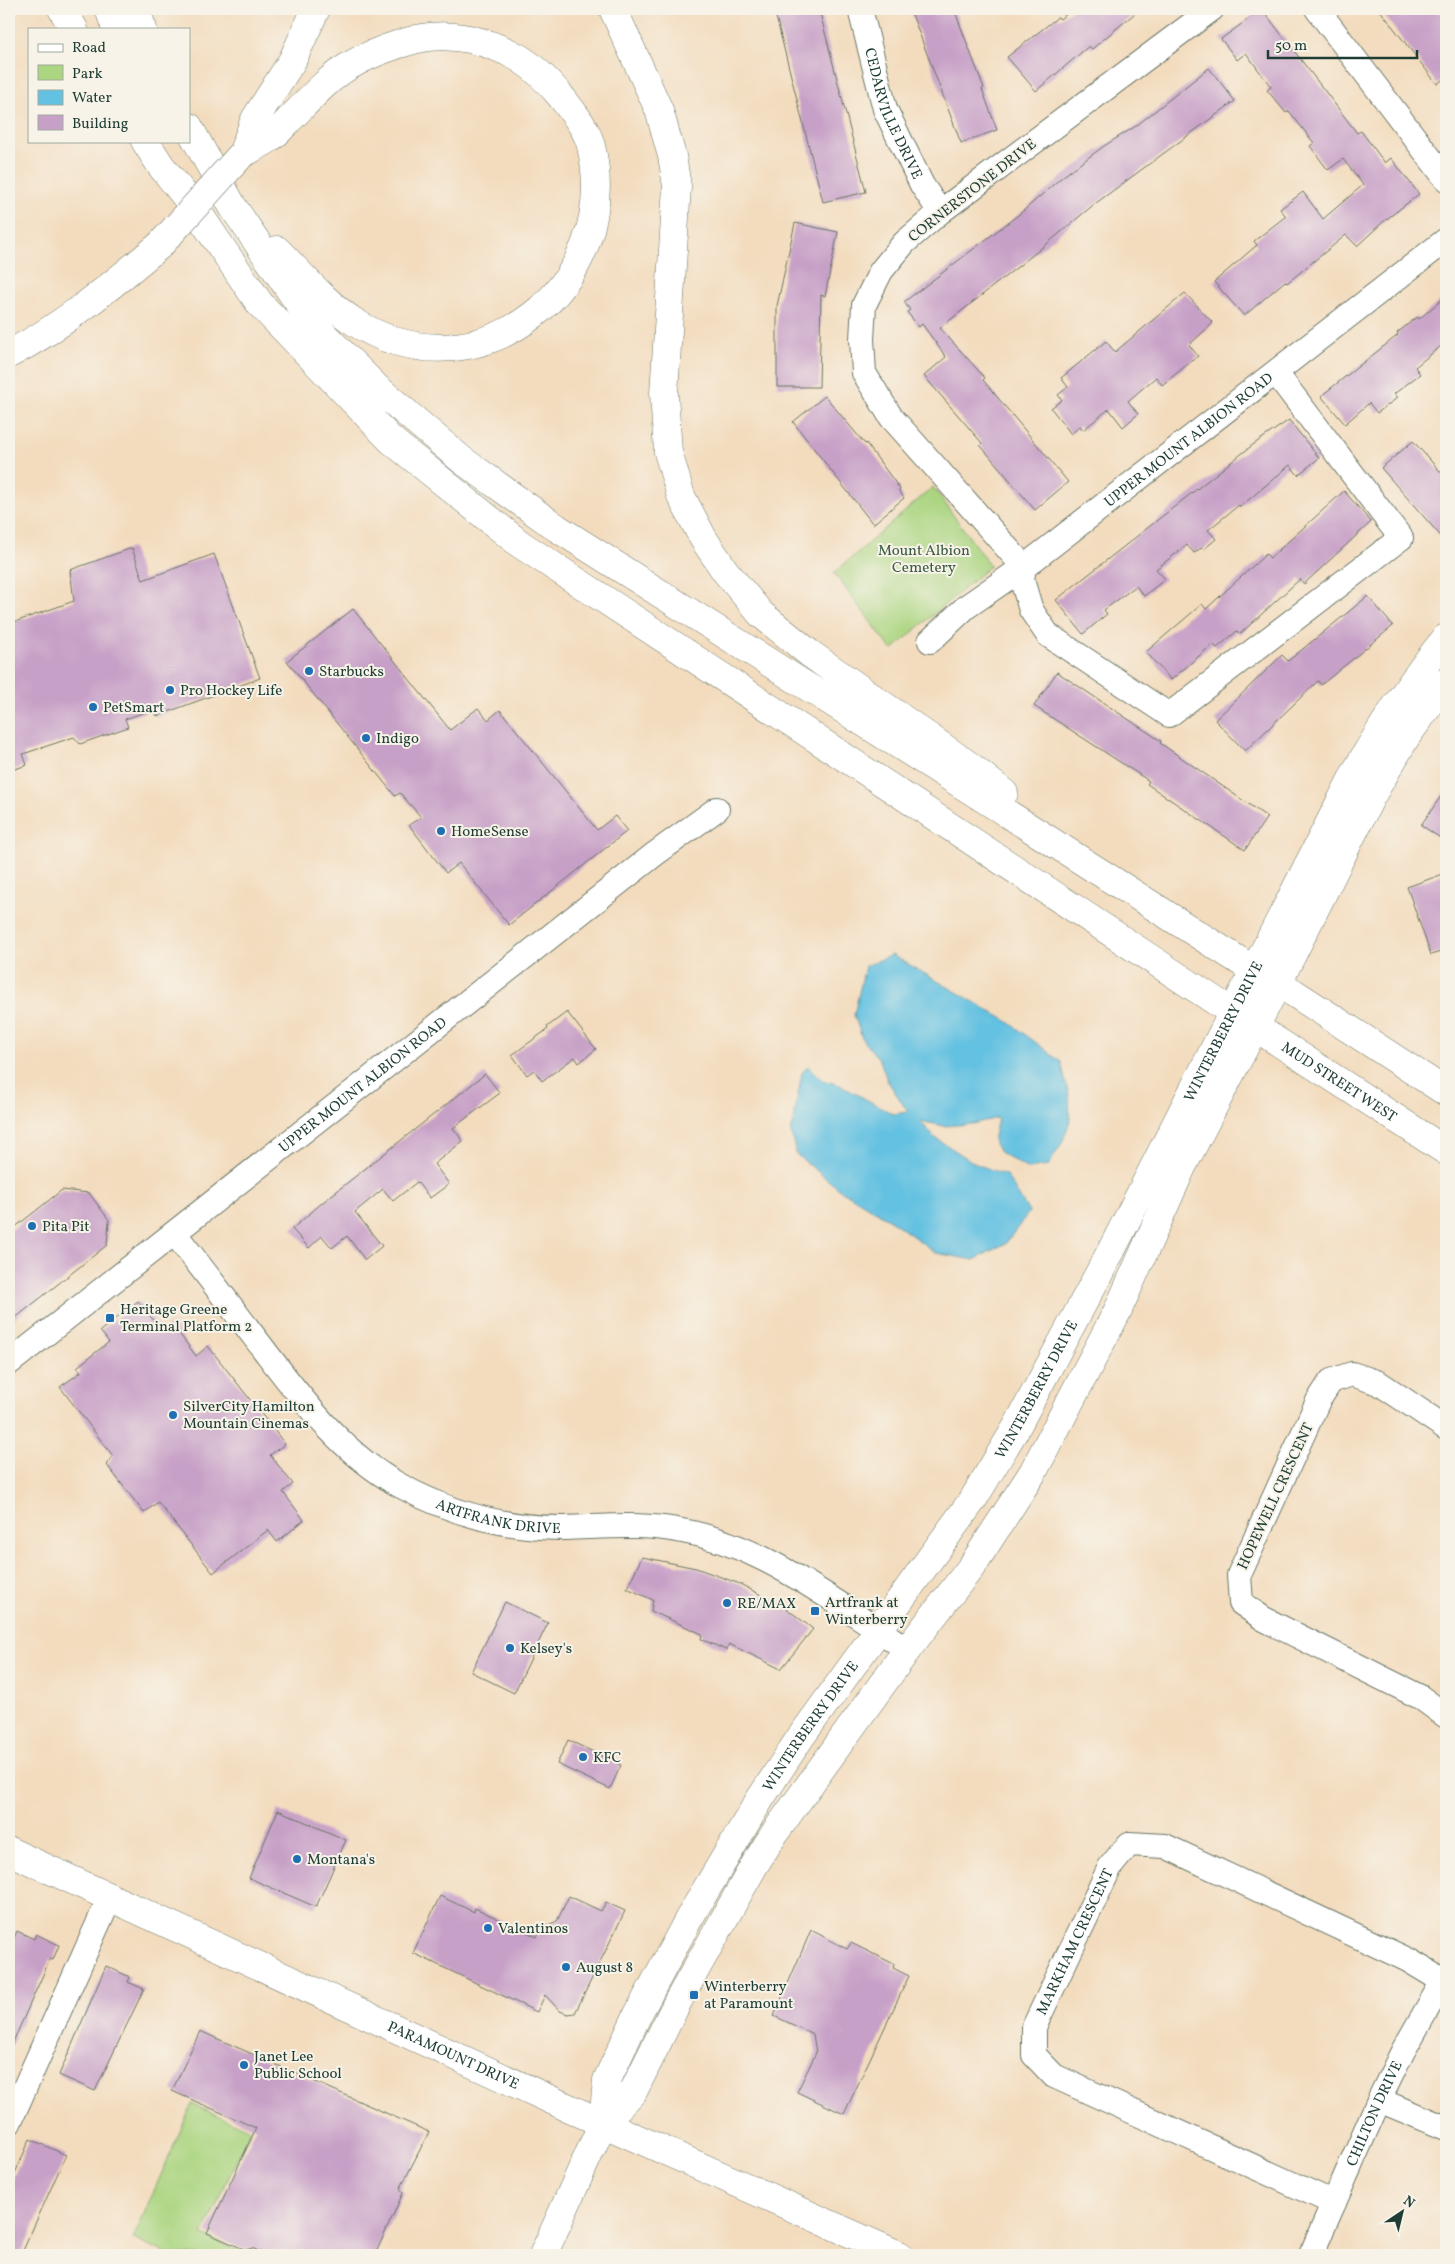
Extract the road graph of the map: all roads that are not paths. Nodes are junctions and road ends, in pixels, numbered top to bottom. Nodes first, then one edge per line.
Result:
1 (62, 9) edge
2 (109, 9) edge
3 (135, 9) edge
4 (316, 9) edge
5 (612, 9) edge
6 (860, 9) edge
7 (1212, 9) edge
8 (1316, 9) edge
9 (73, 28) edge
10 (116, 28) edge
11 (143, 28) edge
12 (190, 129) edge
13 (146, 142) edge
14 (167, 142) edge
15 (242, 154) junction
16 (1446, 179) edge
17 (194, 207) junction
18 (233, 207) junction
19 (940, 212) junction
20 (1446, 240) edge
21 (9, 354) edge
22 (1276, 373) junction
23 (1024, 567) junction
24 (1446, 638) edge
25 (930, 641) dead end
26 (1446, 682) edge
27 (717, 809) dead end
28 (1119, 884) junction
29 (1254, 970) junction
30 (1278, 984) junction
31 (1232, 1012) junction
32 (1255, 1026) junction
33 (1446, 1092) edge
34 (1446, 1152) edge
35 (175, 1234) junction
36 (9, 1363) edge
37 (1446, 1428) edge
38 (880, 1629) junction
39 (908, 1650) junction
40 (1446, 1716) edge
41 (9, 1851) edge
42 (110, 1897) junction
43 (1444, 1978) edge
44 (1379, 2100) junction
45 (604, 2123) junction
46 (9, 2124) edge
47 (1446, 2128) edge
48 (1334, 2203) junction
49 (890, 2253) edge
50 (543, 2255) edge
51 (1311, 2255) edge

1 - 9 main road
2 - 10 main road
3 - 11 main road
4 - 15 main road
5 - 28 main road
6 - 19 street, CEDARVILLE DRIVE
7 - 19 street, CORNERSTONE DRIVE
8 - 16 street
12 - 18 main road
13 - 17 main road
14 - 17 main road
15 - 18 main road
15 - 21 main road, bridge
17 - 31 main road, MUD STREET WEST
18 - 28 main road
19 - 23 street, CORNERSTONE DRIVE
20 - 22 street, UPPER MOUNT ALBION ROAD
22 - 23 street, UPPER MOUNT ALBION ROAD
22 - 23 street
23 - 25 street, UPPER MOUNT ALBION ROAD
24 - 29 main road, WINTERBERRY DRIVE
26 - 30 main road, WINTERBERRY DRIVE
27 - 35 street, UPPER MOUNT ALBION ROAD
28 - 29 main road
29 - 30 main road
29 - 31 main road, WINTERBERRY DRIVE
30 - 32 main road, WINTERBERRY DRIVE
30 - 33 main road
31 - 32 main road, MUD STREET WEST
31 - 38 main road, WINTERBERRY DRIVE
32 - 34 main road, MUD STREET WEST
32 - 39 main road, WINTERBERRY DRIVE
35 - 36 street, UPPER MOUNT ALBION ROAD
35 - 38 street, ARTFRANK DRIVE
37 - 40 street, HOPEWELL CRESCENT
38 - 39 street, ARTFRANK DRIVE
38 - 45 main road, WINTERBERRY DRIVE
39 - 45 main road, WINTERBERRY DRIVE
41 - 42 main road, PARAMOUNT DRIVE
42 - 45 main road, PARAMOUNT DRIVE
42 - 46 street
43 - 44 street, CHILTON DRIVE
43 - 48 street, MARKHAM CRESCENT
44 - 47 street
44 - 48 street, CHILTON DRIVE
45 - 49 main road, PARAMOUNT DRIVE
45 - 50 main road, WINTERBERRY DRIVE
48 - 51 street, CHILTON DRIVE

